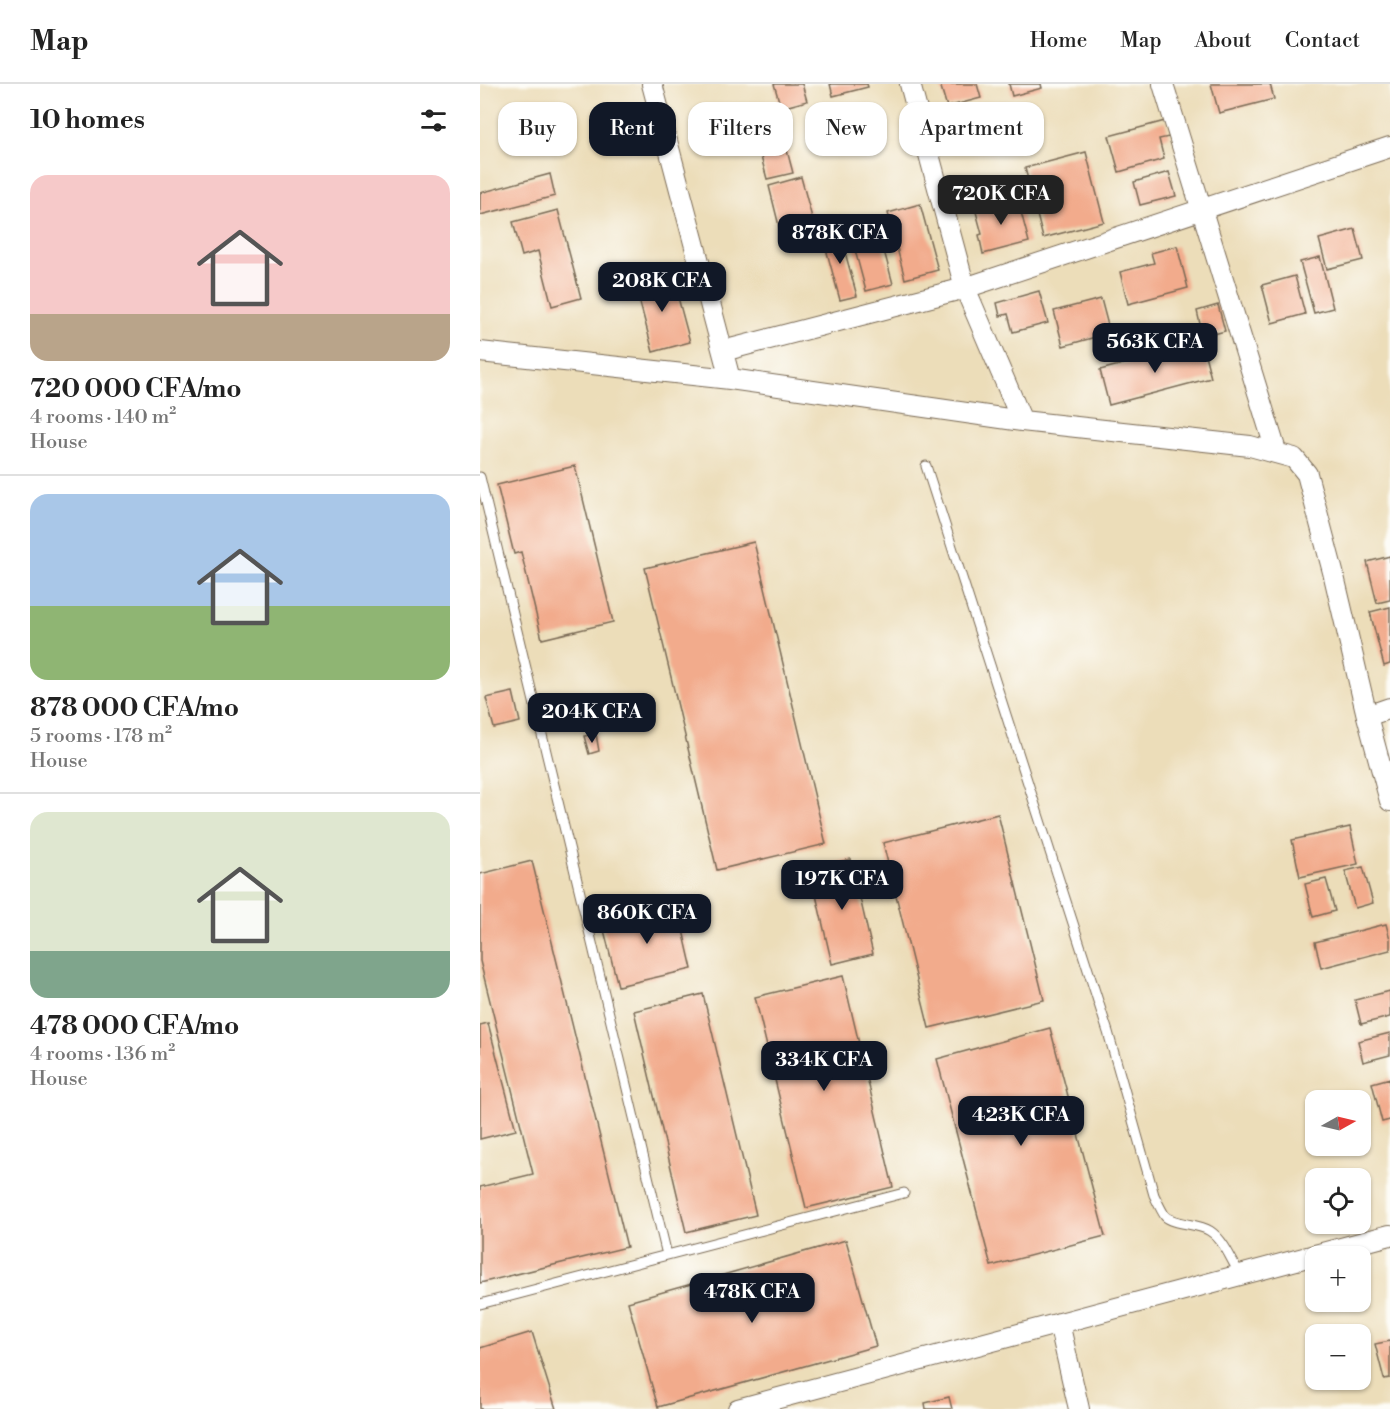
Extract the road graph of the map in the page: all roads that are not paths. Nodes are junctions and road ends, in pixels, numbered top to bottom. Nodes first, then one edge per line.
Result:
1 (652, 84) edge
2 (910, 84) edge
3 (1163, 84) edge
4 (1390, 147) edge
5 (1201, 210) junction
6 (964, 288) junction
7 (481, 348) edge
8 (723, 351) junction
9 (730, 379) junction
10 (1022, 421) junction
11 (1276, 451) junction
12 (926, 466) dead end
13 (480, 477) edge
14 (1390, 708) edge
15 (1367, 716) junction
16 (1390, 801) edge
17 (904, 1193) dead end
18 (1390, 1235) edge
19 (667, 1255) junction
20 (1240, 1275) junction
21 (480, 1305) edge
22 (1059, 1323) junction
23 (738, 1409) edge
24 (1079, 1409) edge

1 - 8 street
2 - 6 street
3 - 5 street
4 - 5 street
5 - 6 street
5 - 11 street
6 - 8 street
6 - 10 street
7 - 9 street
8 - 9 street
9 - 10 street
10 - 11 street
11 - 15 street
12 - 20 lane
13 - 19 lane
14 - 15 street
15 - 16 street
17 - 19 lane
18 - 20 street
19 - 21 lane
20 - 22 street
22 - 23 street
22 - 24 street

